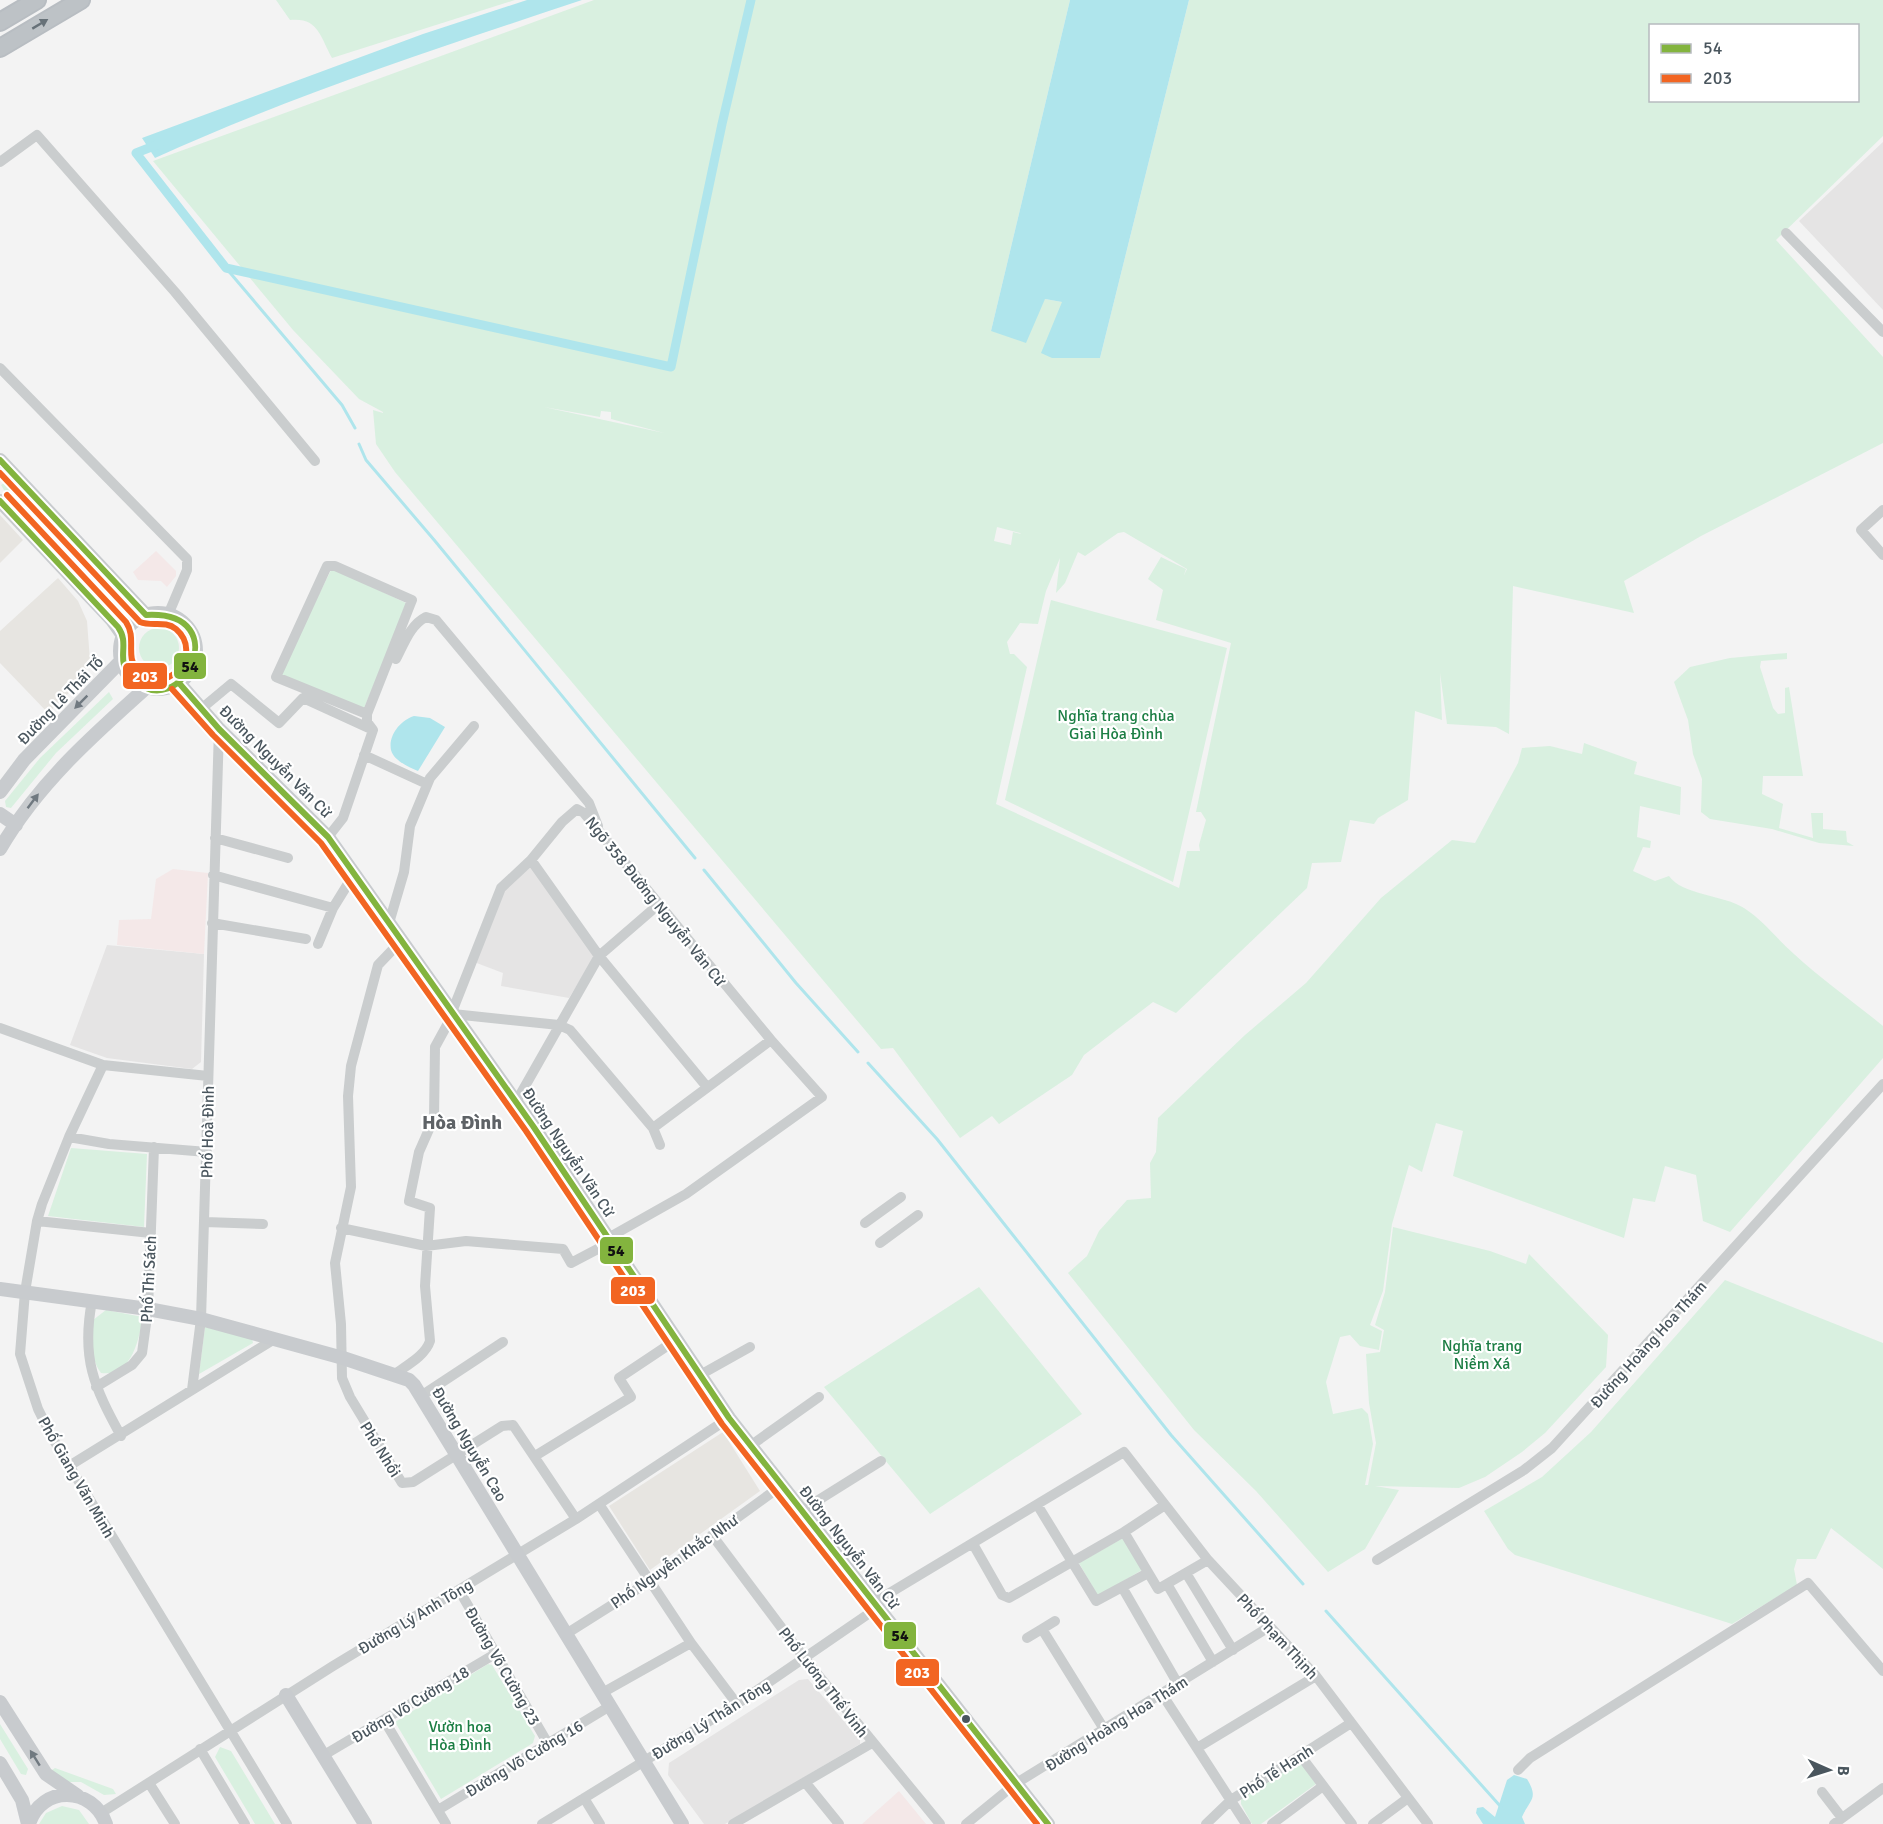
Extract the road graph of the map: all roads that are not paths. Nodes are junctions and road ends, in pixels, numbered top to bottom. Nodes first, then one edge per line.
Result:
1 (37, 0) edge
2 (81, 0) edge
3 (0, 22) edge
4 (0, 48) edge
5 (0, 162) edge
6 (1786, 233) dead end
7 (1883, 332) edge
8 (0, 368) edge
9 (315, 461) dead end
10 (3, 469) edge
11 (0, 501) edge
12 (1883, 510) edge
13 (1883, 555) edge
14 (146, 615) junction
15 (168, 615) junction
16 (124, 637) junction
17 (396, 659) dead end
18 (122, 660) junction
19 (178, 683) junction
20 (147, 687) junction
21 (201, 709) junction
22 (367, 714) junction
23 (474, 726) dead end
24 (219, 729) junction
25 (373, 730) junction
26 (364, 755) junction
27 (427, 784) junction
28 (0, 792) edge
29 (0, 814) edge
30 (16, 825) junction
31 (601, 833) junction
32 (215, 837) junction
33 (328, 837) junction
34 (0, 849) edge
35 (288, 858) dead end
36 (531, 860) junction
37 (354, 874) junction
38 (213, 875) junction
39 (658, 905) junction
40 (333, 908) junction
41 (212, 923) junction
42 (389, 923) junction
43 (306, 939) dead end
44 (402, 941) junction
45 (318, 944) dead end
46 (599, 956) junction
47 (453, 1013) junction
48 (559, 1025) junction
49 (0, 1028) edge
50 (771, 1041) junction
51 (103, 1065) junction
52 (208, 1076) junction
53 (1883, 1084) edge
54 (707, 1087) junction
55 (516, 1102) junction
56 (654, 1128) junction
57 (69, 1137) junction
58 (660, 1144) dead end
59 (154, 1147) junction
60 (207, 1152) junction
61 (901, 1197) dead end
62 (918, 1215) dead end
63 (37, 1221) junction
64 (205, 1222) junction
65 (865, 1223) dead end
66 (263, 1224) dead end
67 (341, 1228) junction
68 (151, 1233) junction
69 (609, 1240) junction
70 (880, 1243) dead end
71 (426, 1246) junction
72 (0, 1289) edge
73 (26, 1292) junction
74 (92, 1301) junction
75 (148, 1309) junction
76 (201, 1319) junction
77 (273, 1340) junction
78 (676, 1340) junction
79 (503, 1342) dead end
80 (750, 1347) dead end
81 (343, 1358) junction
82 (395, 1374) junction
83 (700, 1375) junction
84 (96, 1387) junction
85 (192, 1390) junction
86 (421, 1396) junction
87 (819, 1397) dead end
88 (729, 1418) junction
89 (121, 1436) junction
90 (750, 1446) junction
91 (1124, 1452) joint
92 (458, 1456) junction
93 (535, 1456) junction
94 (881, 1461) dead end
95 (69, 1466) junction
96 (781, 1486) junction
97 (599, 1504) junction
98 (1165, 1505) junction
99 (1038, 1506) junction
100 (801, 1511) junction
101 (576, 1519) junction
102 (1124, 1532) junction
103 (712, 1535) junction
104 (973, 1544) junction
105 (518, 1555) junction
106 (1208, 1560) junction
107 (1377, 1560) dead end
108 (1072, 1563) junction
109 (1148, 1573) junction
110 (1186, 1573) junction
111 (650, 1581) junction
112 (1167, 1584) junction
113 (1122, 1587) junction
114 (459, 1590) junction
115 (875, 1606) junction
116 (1055, 1621) dead end
117 (1269, 1627) junction
118 (1042, 1629) junction
119 (566, 1634) junction
120 (1027, 1638) dead end
121 (691, 1643) junction
122 (1233, 1650) junction
123 (495, 1653) junction
124 (805, 1659) junction
125 (1214, 1662) junction
126 (1883, 1671) edge
127 (1316, 1676) junction
128 (1178, 1684) junction
129 (602, 1693) junction
130 (1162, 1694) junction
131 (286, 1695) junction
132 (0, 1702) edge
133 (737, 1704) junction
134 (610, 1706) junction
135 (384, 1720) junction
136 (1351, 1723) junction
137 (1104, 1729) junction
138 (230, 1731) junction
139 (547, 1742) junction
140 (872, 1743) junction
141 (1197, 1748) junction
142 (200, 1749) junction
143 (324, 1755) junction
144 (1300, 1755) junction
145 (644, 1761) junction
146 (0, 1763) edge
147 (1518, 1770) dead end
148 (805, 1782) junction
149 (149, 1783) junction
150 (1015, 1784) junction
151 (1323, 1786) junction
152 (1883, 1788) edge
153 (1822, 1792) dead end
154 (78, 1796) junction
155 (584, 1798) junction
156 (1408, 1798) junction
157 (1231, 1800) junction
158 (438, 1810) junction
159 (103, 1819) edge
160 (746, 1821) edge
161 (1838, 1821) edge
162 (28, 1824) edge
163 (175, 1824) edge
164 (245, 1824) edge
165 (287, 1824) edge
166 (364, 1824) edge
167 (446, 1824) edge
168 (542, 1824) edge
169 (600, 1824) edge
170 (682, 1824) edge
171 (733, 1824) edge
172 (839, 1824) edge
173 (940, 1824) edge
174 (966, 1824) edge
175 (1048, 1824) edge
176 (1206, 1824) edge
177 (1246, 1824) edge
178 (1272, 1824) edge
179 (1352, 1824) edge
180 (1373, 1824) edge
181 (1428, 1824) edge

1 - 3 highway
4 -> 2 highway
5 - 9 street
6 - 7 street
8 - 15 street
10 - 14 main road
11 - 16 main road
12 - 13 street
14 - 15 main road
14 - 16 main road
15 - 19 main road
16 - 18 main road
17 - 31 street
18 - 20 main road
18 -> 28 main road, Đường Lê Thái Tổ
19 - 20 main road
19 - 21 main road, Đường Nguyễn Văn Cừ
30 -> 20 main road
21 - 24 main road, Đường Nguyễn Văn Cừ
21 - 25 street
22 - 22 street
22 - 25 street
23 - 27 street
24 - 32 street, Phố Hoà Đình
24 - 33 main road, Đường Nguyễn Văn Cừ
25 - 26 street
26 - 27 street
26 - 33 street
27 - 42 street
29 - 30 main road
30 - 34 main road
31 - 36 street, Ngõ 358 Đường Nguyễn Văn Cừ
31 - 39 street, Ngõ 358 Đường Nguyễn Văn Cừ
32 - 35 street
32 - 38 street, Phố Hoà Đình
33 - 37 main road, Đường Nguyễn Văn Cừ
36 - 46 street
36 - 47 street, Ngõ 358 Đường Nguyễn Văn Cừ
37 - 40 street
37 - 42 main road, Đường Nguyễn Văn Cừ
38 - 40 street
38 - 41 street, Phố Hoà Đình
39 - 46 street
39 - 50 street, Ngõ 358 Đường Nguyễn Văn Cừ
40 - 45 street
41 - 43 street
41 - 52 street, Phố Hoà Đình
42 - 44 main road, Đường Nguyễn Văn Cừ
44 - 47 main road, Đường Nguyễn Văn Cừ
44 - 67 street
46 - 48 street
46 - 54 street
47 - 48 street
47 - 55 main road, Đường Nguyễn Văn Cừ
47 - 71 street, Ngõ 358 Đường Nguyễn Văn Cừ
48 - 55 street
48 - 56 street
49 - 51 street
50 - 54 street
50 - 69 street, Ngõ 358 Đường Nguyễn Văn Cừ
51 - 52 street
51 - 57 street, Phố Giang Văn Minh
52 - 60 street, Phố Hoà Đình
53 - 107 street, Đường Hoàng Hoa Thám
54 - 56 street
55 - 69 main road, Đường Nguyễn Văn Cừ
56 - 58 street
57 - 59 street
57 - 63 street, Phố Giang Văn Minh
59 - 60 street
59 - 68 street, Phố Thi Sách
60 - 64 street, Phố Hoà Đình
61 - 65 street
62 - 70 street
63 - 68 street
63 - 73 street, Phố Giang Văn Minh
64 - 66 street
64 - 76 street, Phố Hoà Đình
67 - 71 street
67 - 81 street
68 - 75 street, Phố Thi Sách
69 - 71 street
69 - 78 main road, Đường Nguyễn Văn Cừ
71 - 82 street
72 - 73 main road, Đường Nguyễn Cao
73 - 74 main road, Đường Nguyễn Cao
73 - 95 street, Phố Giang Văn Minh
74 - 75 main road, Đường Nguyễn Cao
74 - 84 street
75 - 76 main road, Đường Nguyễn Cao
75 - 84 street, Phố Thi Sách
76 - 77 main road, Đường Nguyễn Cao
76 - 85 street, Phố Hoà Đình
77 - 81 main road, Đường Nguyễn Cao
77 - 85 street
78 - 83 main road, Đường Nguyễn Văn Cừ
78 - 93 street
79 - 86 street
80 - 83 street
81 - 82 main road, Đường Nguyễn Cao
81 - 92 street, Phố Nhồi
82 - 86 main road, Đường Nguyễn Cao
83 - 88 main road, Đường Nguyễn Văn Cừ
84 - 89 street
85 - 89 street
86 - 92 main road, Đường Nguyễn Cao
87 - 90 street
88 - 90 main road, Đường Nguyễn Văn Cừ
88 - 97 street, Đường Lý Anh Tông
89 - 95 street
90 - 96 main road, Đường Nguyễn Văn Cừ
91 - 98 street, Phố Phạm Thịnh
91 - 99 street, Đường Lý Thần Tông
92 - 93 street, Phố Nhồi
92 - 105 main road, Đường Nguyễn Cao
93 - 101 street, Phố Nhồi
94 - 100 street
95 - 138 street, Phố Giang Văn Minh
96 - 100 main road, Đường Nguyễn Văn Cừ
96 - 103 street, Phố Nguyễn Khắc Như
97 - 101 street, Đường Lý Anh Tông
97 - 111 street
98 - 102 street
98 - 106 street, Phố Phạm Thịnh
99 - 104 street, Đường Lý Thần Tông
99 - 108 street
100 - 115 main road, Đường Nguyễn Văn Cừ
101 - 105 street, Đường Lý Anh Tông
102 - 108 street
102 - 109 street
103 - 111 street, Phố Nguyễn Khắc Như
103 - 124 street, Phố Lương Thế Vinh
104 - 108 street
104 - 115 street, Đường Lý Thần Tông
105 - 114 street, Đường Lý Anh Tông
105 - 119 main road, Đường Nguyễn Cao
106 - 110 street
106 - 117 street, Phố Phạm Thịnh
108 - 113 street
109 - 112 street
109 - 113 street
110 - 112 street
110 - 122 street
111 - 119 street, Phố Nguyễn Khắc Như
111 - 121 street
112 - 125 street
113 - 128 street
114 - 123 street, Đường Võ Cường 23
114 - 131 street, Đường Lý Anh Tông
115 - 124 street, Đường Lý Thần Tông
115 - 150 main road, Đường Nguyễn Văn Cừ
116 - 118 street
117 - 122 street, Đường Hoàng Hoa Thám
117 - 127 street, Phố Phạm Thịnh
118 - 120 street
118 - 137 street
119 - 129 main road, Đường Nguyễn Cao
121 - 129 street
121 - 133 street
122 - 125 street, Đường Hoàng Hoa Thám
123 - 135 street, Đường Võ Cường 18
123 - 139 street, Đường Võ Cường 23
124 - 133 street, Đường Lý Thần Tông
124 - 140 street, Phố Lương Thế Vinh
125 - 128 street, Đường Hoàng Hoa Thám
126 - 147 street
127 - 136 street, Phố Phạm Thịnh
127 - 141 street
128 - 130 street, Đường Hoàng Hoa Thám
129 - 134 main road, Đường Nguyễn Cao
130 - 137 street, Đường Hoàng Hoa Thám
130 - 141 street
131 - 138 street, Đường Lý Anh Tông
131 - 143 main road
154 -> 132 main road
133 - 145 street, Đường Lý Thần Tông
134 - 139 street, Đường Võ Cường 16
134 - 145 main road, Đường Nguyễn Cao
135 - 143 street, Đường Võ Cường 18
135 - 158 street
136 - 144 street, Phố Tế Hanh
136 - 156 street, Phố Phạm Thịnh
137 - 150 street, Đường Hoàng Hoa Thám
138 - 142 street, Đường Lý Anh Tông
138 - 165 street, Phố Giang Văn Minh
139 - 158 street, Đường Võ Cường 16
140 - 148 street
140 - 173 street, Phố Lương Thế Vinh
141 - 157 street
142 - 149 street, Đường Lý Anh Tông
142 - 164 street
143 - 166 main road
144 - 151 street
144 - 157 street, Phố Tế Hanh
145 - 155 street, Đường Lý Thần Tông
145 - 170 main road, Đường Nguyễn Cao
146 - 162 main road
148 - 160 street
148 - 172 street
149 - 159 street, Đường Lý Anh Tông
149 - 163 street
150 - 174 street, Đường Hoàng Hoa Thám
150 - 175 main road, Đường Nguyễn Văn Cừ
151 - 178 street
151 - 179 street
152 - 161 street
153 - 161 street
154 - 159 main road
154 - 162 main road
155 - 168 street, Đường Lý Thần Tông
155 - 169 street
156 - 180 street
156 - 181 street, Phố Phạm Thịnh
157 - 176 street, Phố Tế Hanh
157 - 177 street
158 - 167 street
160 - 171 street

